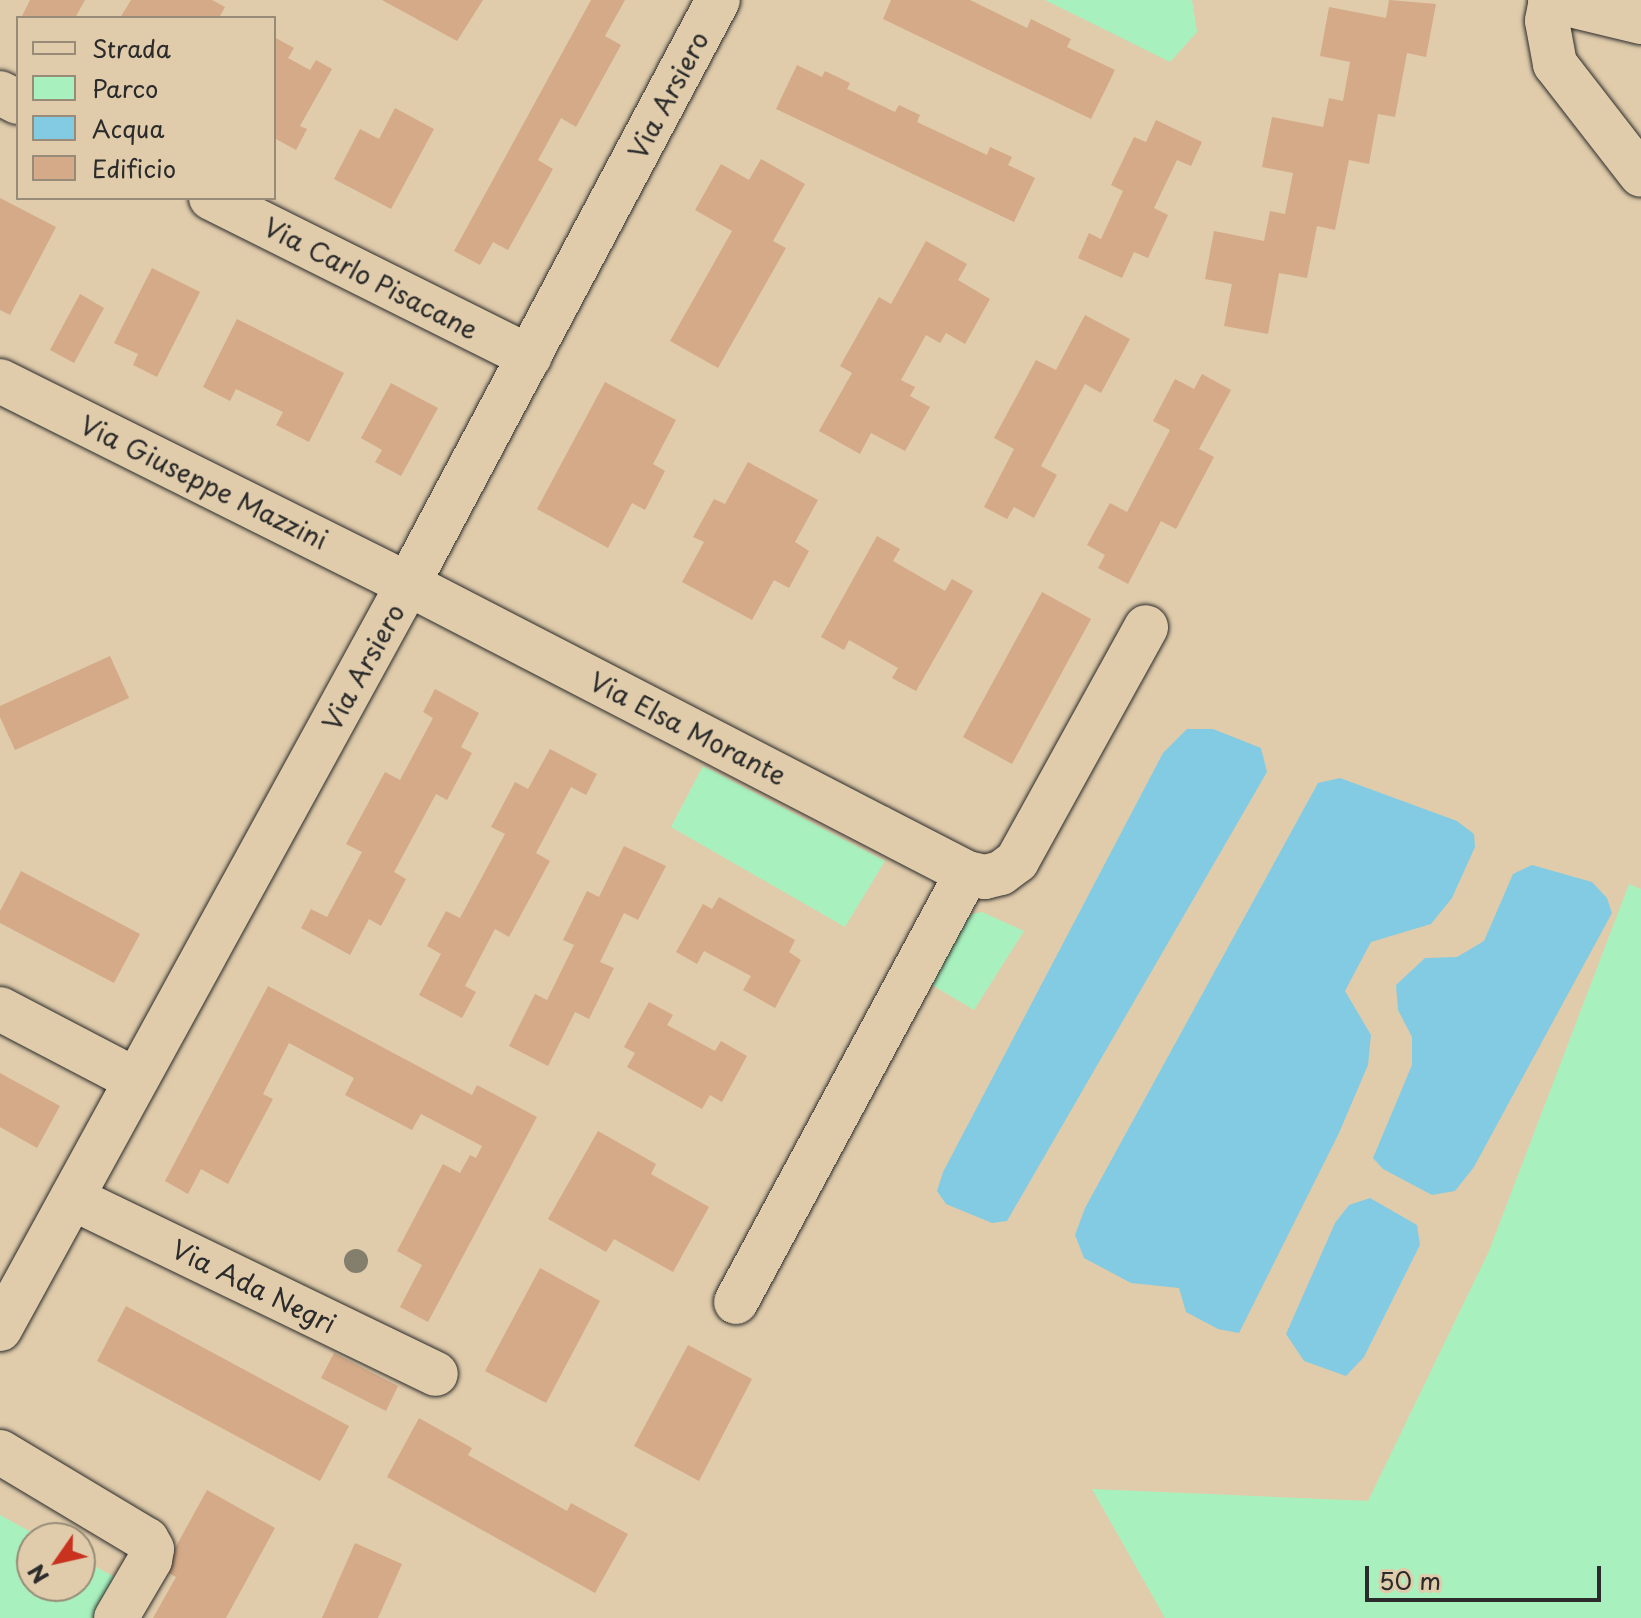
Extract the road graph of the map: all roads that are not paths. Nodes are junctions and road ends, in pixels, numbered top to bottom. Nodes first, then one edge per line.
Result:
1 (718, 0) edge
2 (1550, 0) edge
3 (1641, 22) edge
4 (1641, 175) edge
5 (215, 200) edge
6 (530, 357) junction
7 (0, 381) edge
8 (408, 584) junction
9 (1146, 627) dead end
10 (967, 873) junction
11 (0, 1009) edge
12 (136, 1080) junction
13 (72, 1198) junction
14 (736, 1302) dead end
15 (0, 1329) edge
16 (436, 1374) dead end
17 (0, 1452) edge
18 (116, 1618) edge

1 - 6 street, Via Arsiero
2 - 3 street
2 - 4 street
5 - 6 street, Via Carlo Pisacane
6 - 8 street, Via Arsiero
7 - 8 street, Via Giuseppe Mazzini
8 - 10 street, Via Elsa Morante
8 - 12 street, Via Arsiero
9 - 10 street
10 - 14 street
11 - 12 street
12 - 13 street, Via Arsiero
13 - 15 street, Via Arsiero
13 - 16 street, Via Ada Negri
17 - 18 street

